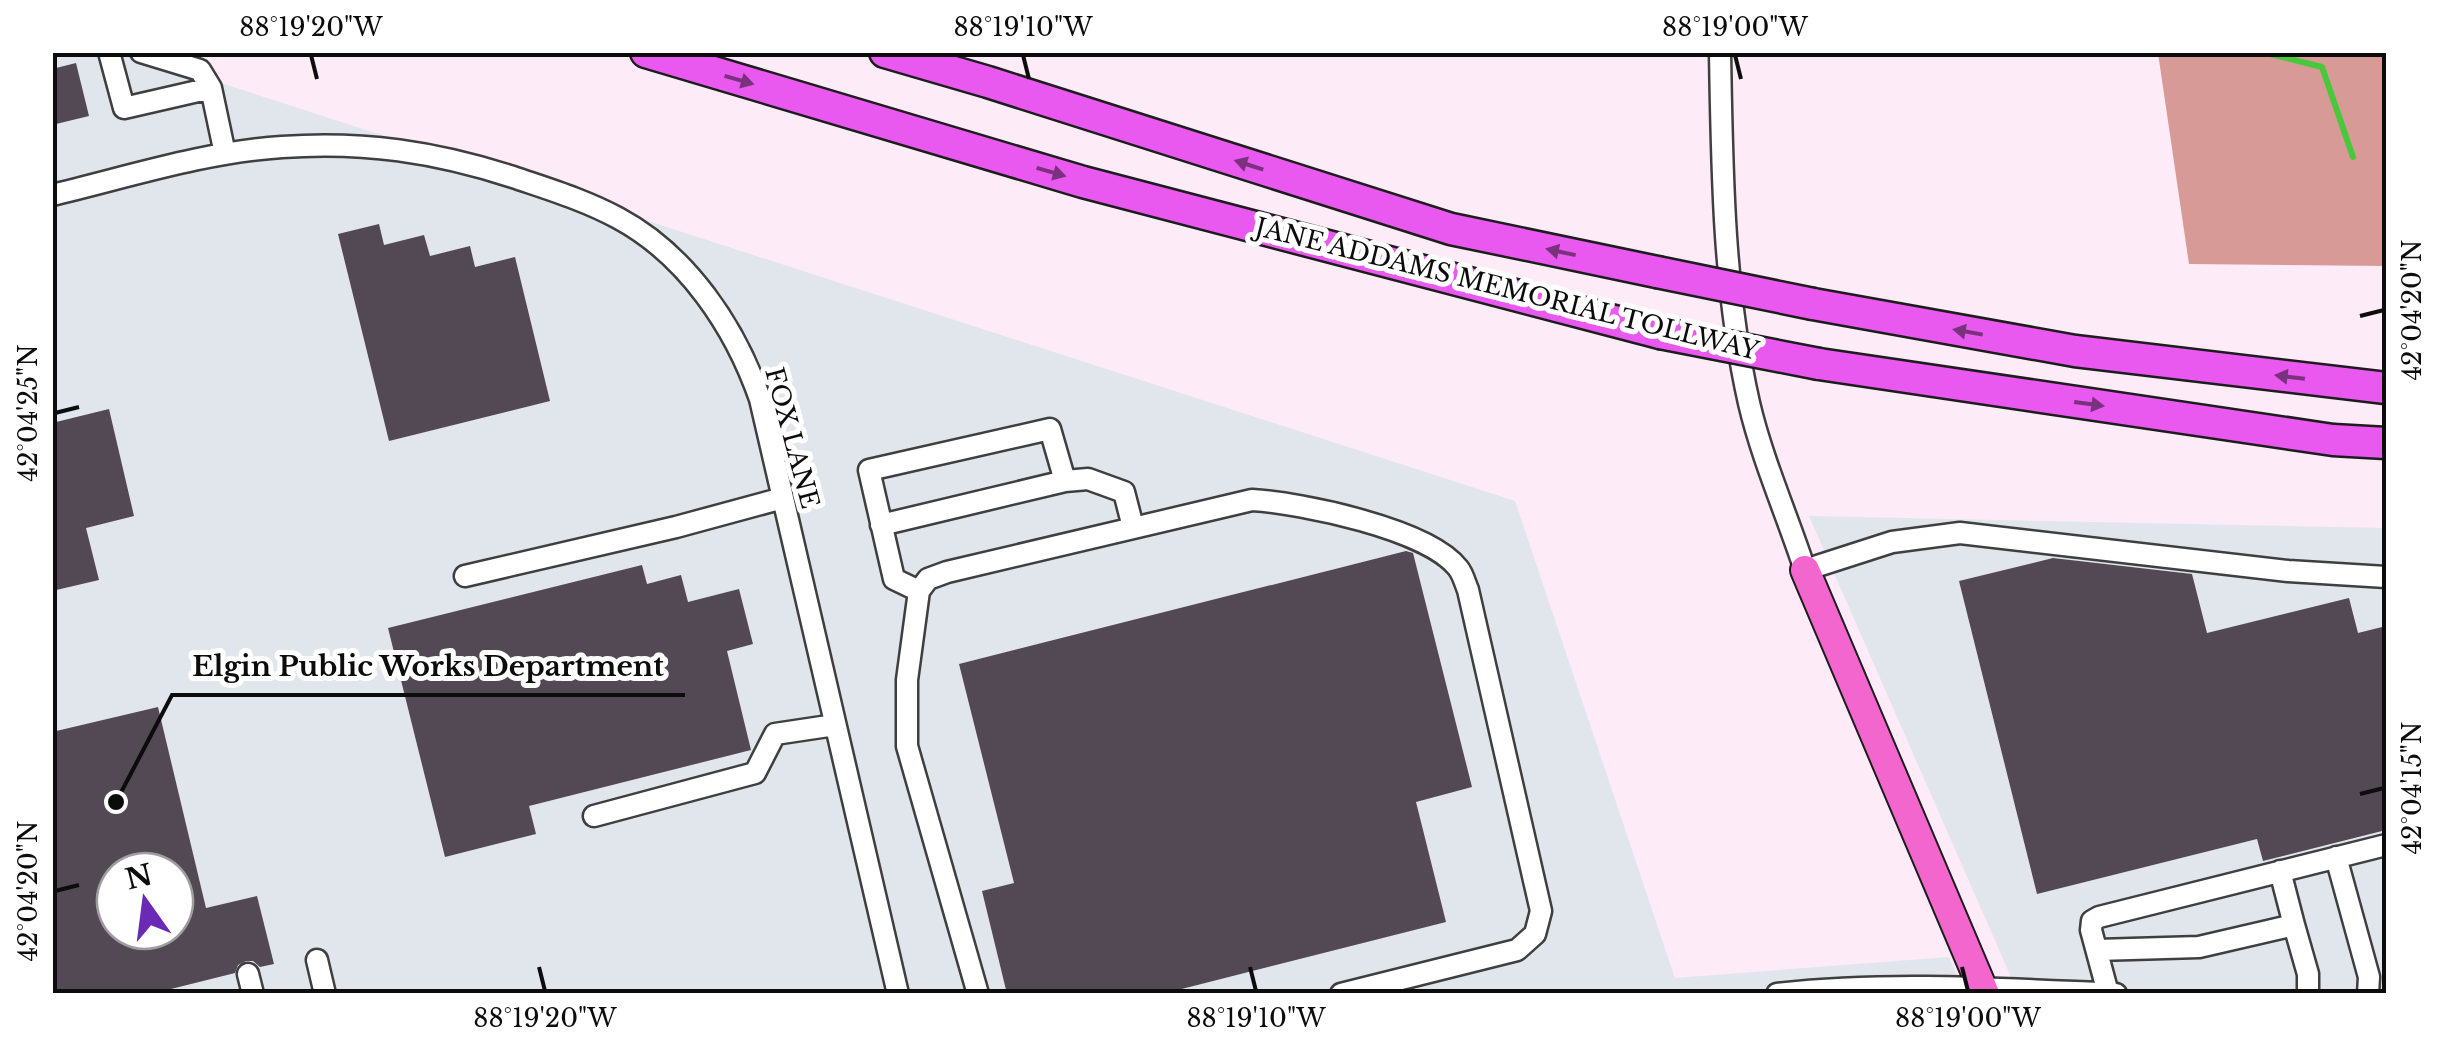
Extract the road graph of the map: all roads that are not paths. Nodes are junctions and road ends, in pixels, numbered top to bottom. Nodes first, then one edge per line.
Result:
1 (110, 52) edge
2 (141, 52) edge
3 (646, 52) edge
4 (885, 52) edge
5 (1720, 52) edge
6 (211, 88) junction
7 (225, 154) junction
8 (52, 195) edge
9 (2386, 388) edge
10 (2386, 443) edge
11 (1064, 481) junction
12 (783, 498) junction
13 (882, 525) junction
14 (1133, 527) junction
15 (1805, 570) junction
16 (465, 576) dead end
17 (2386, 577) edge
18 (919, 591) junction
19 (835, 725) junction
20 (594, 816) dead end
21 (2386, 845) edge
22 (2336, 857) junction
23 (2280, 872) junction
24 (2294, 925) junction
25 (2097, 950) junction
26 (316, 960) dead end
27 (1984, 991) edge
28 (2112, 993) edge
29 (325, 994) edge
30 (898, 994) edge
31 (978, 994) edge
32 (1341, 994) edge
33 (1778, 994) edge
34 (2308, 994) edge
35 (2368, 994) edge

1 - 6 street
2 - 6 street
3 -> 10 highway, JANE ADDAMS MEMORIAL TOLLWAY, bridge
9 -> 4 highway, JANE ADDAMS MEMORIAL TOLLWAY, bridge
5 - 15 street
6 - 7 street
7 - 8 street, FOX LANE
7 - 12 street, FOX LANE
11 - 13 street
11 - 13 street
11 - 14 street
12 - 16 street
12 - 19 street, FOX LANE
13 - 18 street
14 - 18 street
14 - 32 street
15 - 17 street
15 - 27 main road
18 - 31 street
19 - 20 street
19 - 30 street, FOX LANE
21 - 22 street
22 - 23 street
22 - 35 street
23 - 24 street
23 - 25 street
24 - 25 street
24 - 34 street
25 - 28 street
26 - 29 street
27 - 28 street
27 - 33 street

